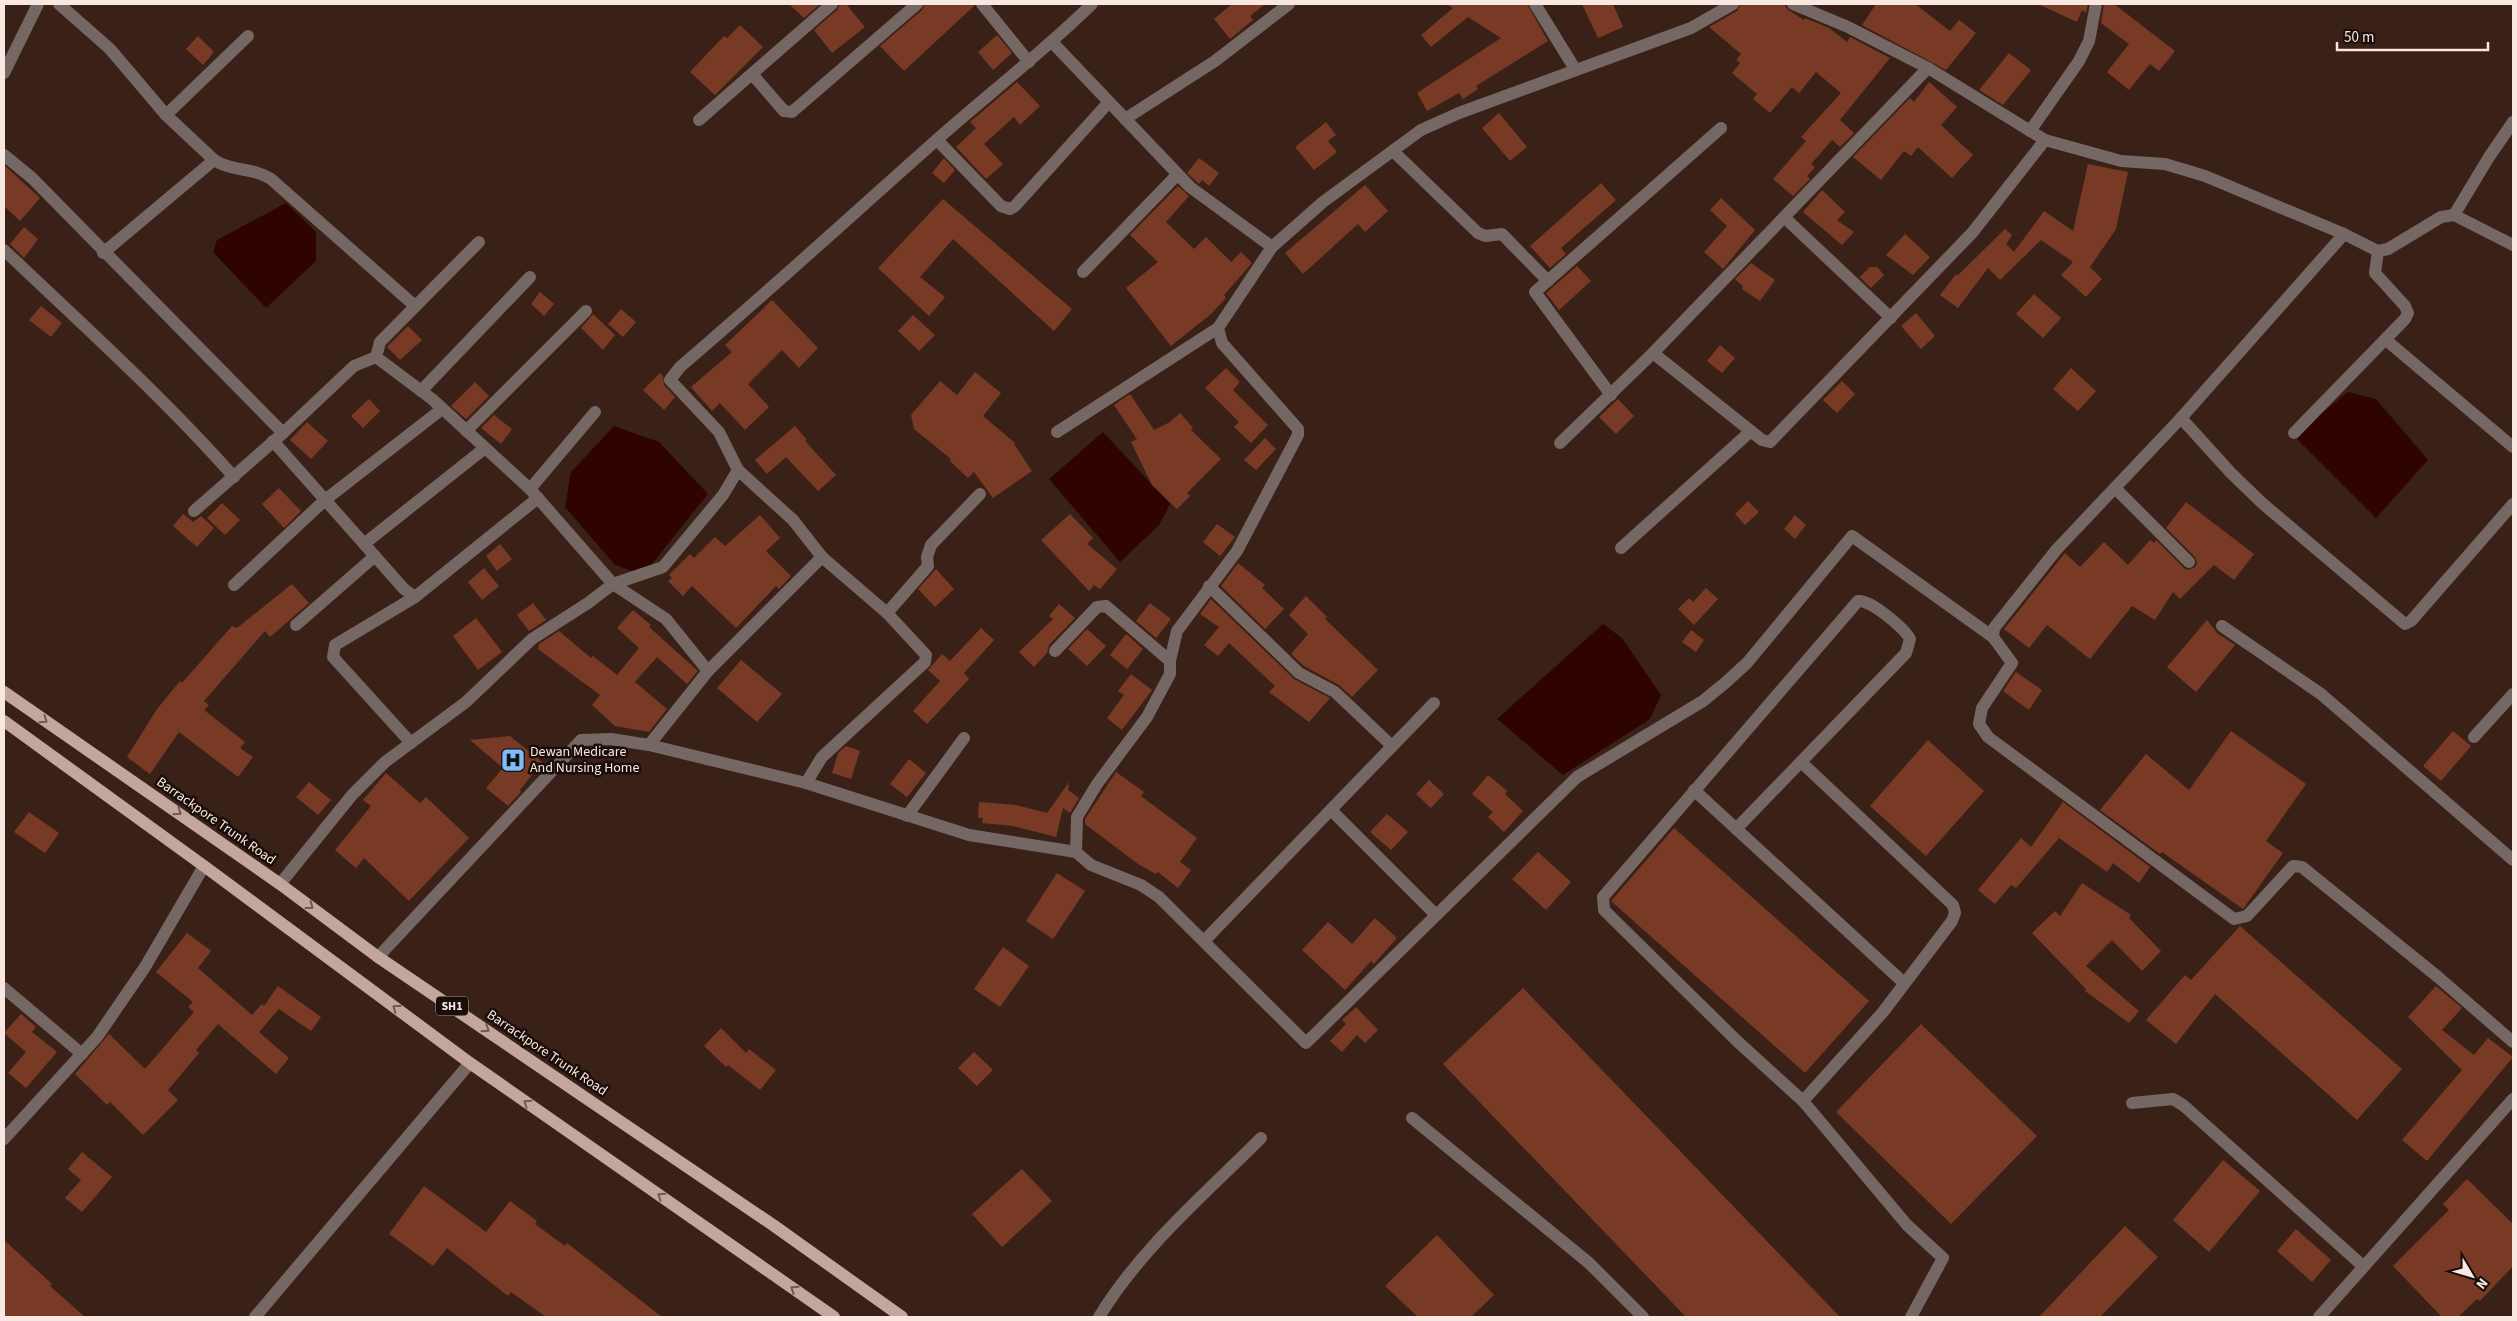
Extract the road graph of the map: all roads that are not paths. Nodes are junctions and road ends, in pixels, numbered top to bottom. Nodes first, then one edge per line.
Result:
1 (38, 4) edge
2 (59, 4) edge
3 (832, 4) edge
4 (918, 4) edge
5 (982, 4) edge
6 (1092, 4) edge
7 (1289, 4) edge
8 (1534, 4) edge
9 (1733, 4) edge
10 (1793, 4) edge
11 (2096, 4) edge
12 (1818, 8) edge
13 (248, 36) dead end
14 (1052, 42) junction
15 (1029, 62) junction
16 (1928, 68) junction
17 (1575, 69) junction
18 (4, 72) edge
19 (752, 74) junction
20 (1109, 102) junction
21 (166, 115) junction
22 (1125, 119) junction
23 (699, 120) dead end
24 (2513, 122) edge
25 (1721, 128) dead end
26 (2030, 131) junction
27 (937, 140) junction
28 (2045, 140) junction
29 (1393, 151) junction
30 (4, 155) edge
31 (214, 160) junction
32 (1177, 175) junction
33 (2454, 215) junction
34 (1785, 218) junction
35 (2344, 234) junction
36 (479, 242) dead end
37 (2513, 245) edge
38 (1272, 247) junction
39 (4, 250) edge
40 (2378, 250) junction
41 (103, 253) junction
42 (1084, 272) dead end
43 (530, 277) dead end
44 (1548, 281) junction
45 (415, 306) junction
46 (586, 311) dead end
47 (1891, 318) junction
48 (1218, 328) junction
49 (2386, 340) junction
50 (1653, 353) junction
51 (376, 357) junction
52 (421, 391) junction
53 (1611, 395) junction
54 (442, 409) junction
55 (595, 412) dead end
56 (2180, 418) junction
57 (466, 431) junction
58 (1751, 431) junction
59 (1057, 432) dead end
60 (2294, 433) dead end
61 (278, 437) junction
62 (1560, 443) dead end
63 (2513, 447) edge
64 (485, 448) junction
65 (738, 470) junction
66 (234, 477) junction
67 (2115, 488) junction
68 (534, 494) junction
69 (980, 494) dead end
70 (325, 500) junction
71 (2513, 504) edge
72 (194, 511) dead end
73 (364, 544) junction
74 (1621, 548) dead end
75 (375, 556) junction
76 (822, 557) junction
77 (2189, 562) dead end
78 (613, 584) junction
79 (234, 585) dead end
80 (1209, 586) junction
81 (415, 597) junction
82 (887, 613) junction
83 (296, 625) dead end
84 (2222, 626) dead end
85 (1993, 637) junction
86 (1055, 650) dead end
87 (1170, 661) junction
88 (708, 671) junction
89 (4, 692) edge
90 (2513, 694) edge
91 (1434, 703) dead end
92 (4, 721) edge
93 (2474, 737) dead end
94 (964, 738) dead end
95 (411, 743) junction
96 (649, 745) junction
97 (1392, 746) junction
98 (1801, 762) junction
99 (806, 783) junction
100 (1694, 790) junction
101 (1331, 810) junction
102 (907, 816) junction
103 (1736, 829) junction
104 (1076, 852) junction
105 (2513, 860) edge
106 (204, 866) junction
107 (280, 884) junction
108 (1436, 915) junction
109 (1204, 941) junction
110 (378, 957) junction
111 (1904, 983) junction
112 (4, 988) edge
113 (2513, 1042) edge
114 (82, 1054) junction
115 (470, 1063) junction
116 (2513, 1099) edge
117 (1803, 1101) junction
118 (2132, 1103) dead end
119 (1412, 1118) dead end
120 (1261, 1138) dead end
121 (4, 1139) edge
122 (2363, 1266) junction
123 (255, 1317) edge
124 (834, 1317) edge
125 (902, 1317) edge
126 (1099, 1317) edge
127 (1643, 1317) edge
128 (1911, 1317) edge
129 (2318, 1317) edge

1 - 18 street
2 - 21 street
3 - 19 street
4 - 19 street
5 - 15 street
6 - 14 street
7 - 22 street
8 - 17 street
9 - 17 street
10 - 12 street
11 - 26 street
12 - 16 street
13 - 21 street
14 - 15 street
14 - 20 street
15 - 27 street
16 - 26 street
16 - 34 street
17 - 29 street
19 - 23 street
20 - 22 street
20 - 27 street
21 - 31 street
22 - 32 street
24 - 33 street
25 - 44 street
26 - 28 street
27 - 65 street
28 - 35 street
28 - 47 street
29 - 38 street
29 - 44 street
30 - 41 street
31 - 41 street
31 - 45 street
32 - 38 street
32 - 42 street
33 - 37 street
33 - 40 street
34 - 47 street
34 - 50 street
35 - 40 street
35 - 56 street
36 - 45 street
38 - 48 street
39 - 66 street
40 - 49 street
41 - 61 street
43 - 52 street
44 - 53 street
45 - 51 street
46 - 57 street
47 - 58 street
48 - 59 street
48 - 80 street
49 - 60 street
49 - 63 street
50 - 53 street
50 - 58 street
51 - 52 street
51 - 61 street
52 - 54 street
53 - 62 street
54 - 57 street
54 - 70 street
55 - 68 street
56 - 67 street
56 - 71 street
57 - 64 street
58 - 74 street
61 - 66 street
61 - 70 street
64 - 68 street
64 - 73 street
65 - 76 street
65 - 78 street
66 - 72 street
67 - 77 street
67 - 85 street
68 - 78 street
68 - 81 street
69 - 82 street
70 - 73 street
70 - 79 street
73 - 75 street
75 - 81 street
75 - 83 street
76 - 82 street
76 - 88 street
78 - 88 street
78 - 95 street
80 - 87 street
80 - 97 street
81 - 95 street
82 - 99 street
84 - 105 street
85 - 108 street
85 - 113 street
86 - 87 street
87 - 104 street
88 - 96 street
89 -> 107 main road, Barrackpore Trunk Road / SH1
90 - 93 street
91 - 97 street
92 - 106 main road, SH1
94 - 102 street
95 - 107 street
96 - 99 street
96 - 110 street
97 - 101 street
98 - 100 street
98 - 103 street
98 - 111 street
99 - 102 street
100 - 103 street
100 - 117 street
101 - 108 street
101 - 109 street
102 - 104 street
103 - 111 street
104 - 109 street
106 - 114 street
115 -> 106 main road, SH1
107 -> 110 main road, Barrackpore Trunk Road / SH1
108 - 109 street
110 -> 125 main road, Barrackpore Trunk Road / SH1
111 - 117 street
112 - 114 street
114 - 121 street
115 - 123 street
124 -> 115 main road, SH1
116 - 122 street
117 - 128 street
118 - 122 street
119 - 127 street
120 - 126 street
122 - 129 street

